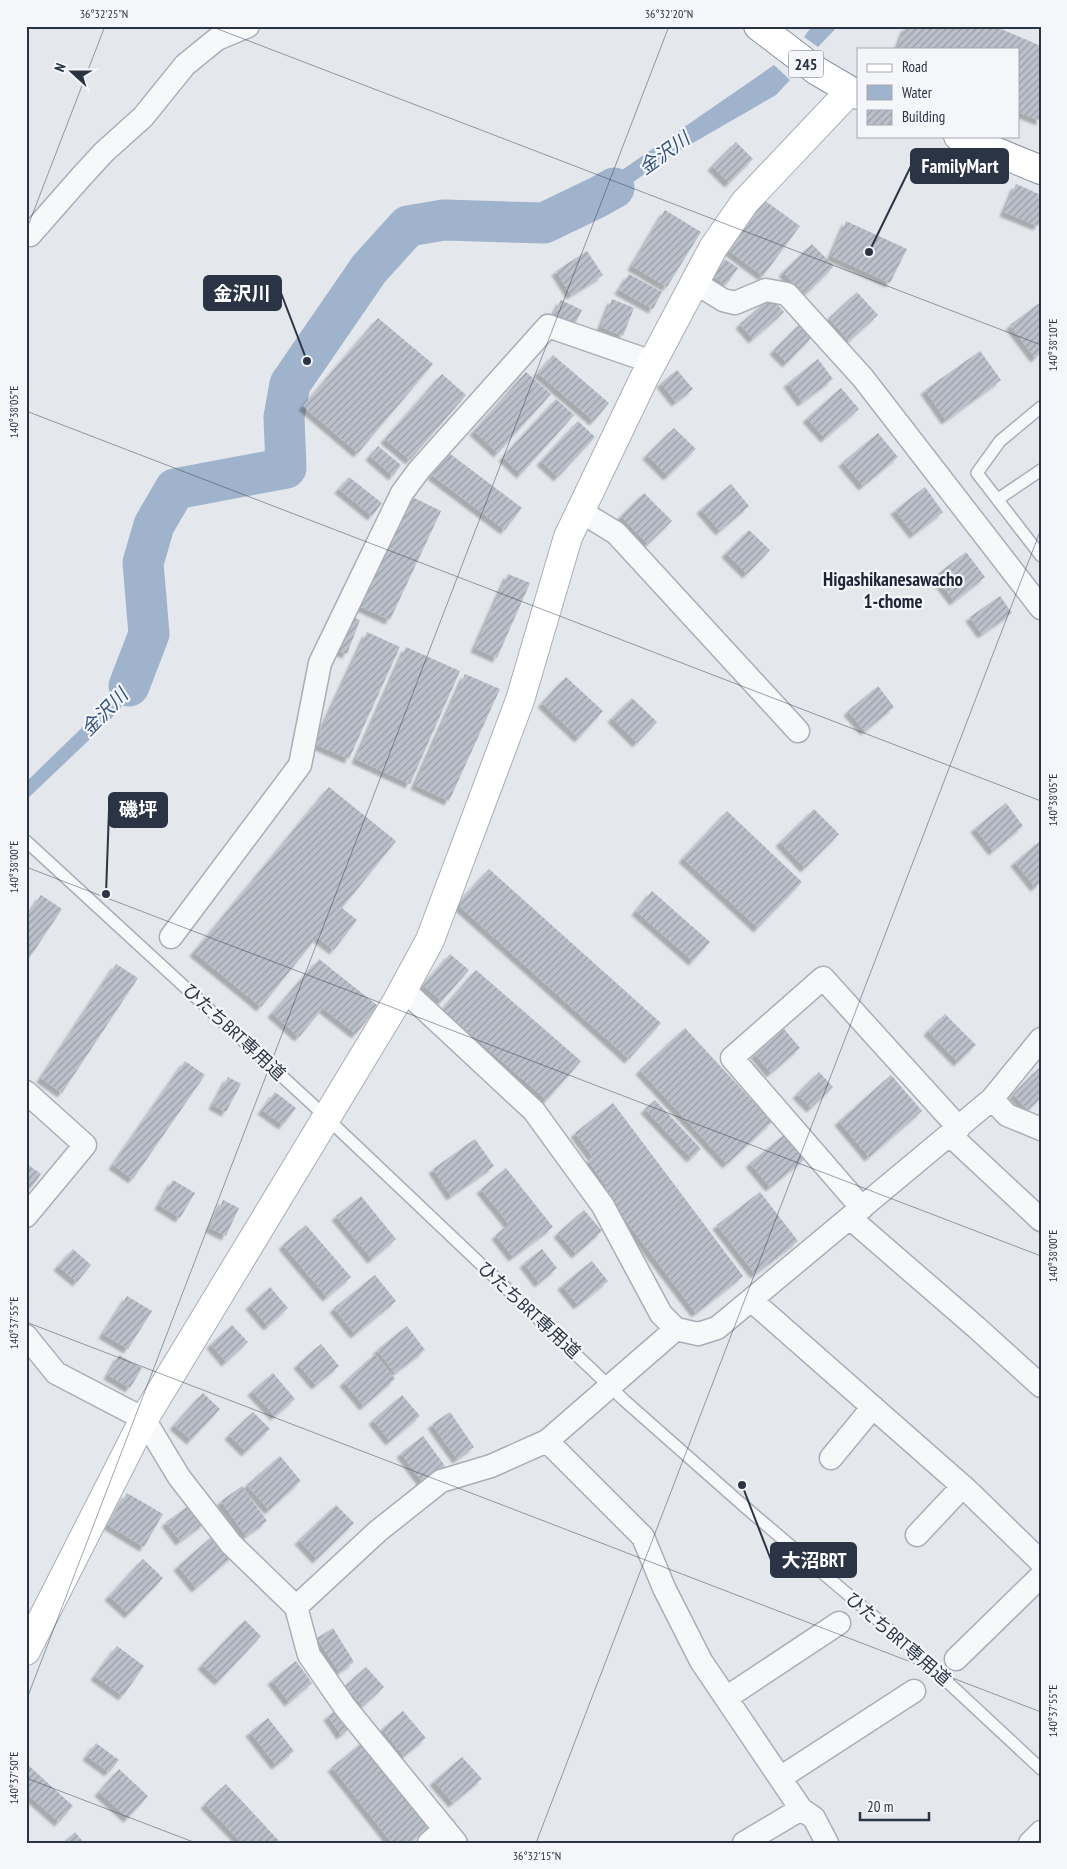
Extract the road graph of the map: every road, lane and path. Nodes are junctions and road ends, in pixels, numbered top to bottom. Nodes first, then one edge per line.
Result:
1 (248, 26) edge
2 (758, 26) edge
3 (854, 93) edge
4 (963, 138) edge
5 (1041, 170) edge
6 (26, 234) edge
7 (694, 282) junction
8 (652, 362) junction
9 (1041, 407) edge
10 (1041, 470) edge
11 (998, 499) junction
12 (580, 511) junction
13 (1041, 556) edge
14 (1041, 608) edge
15 (798, 731) dead end
16 (26, 841) edge
17 (171, 937) dead end
18 (403, 989) junction
19 (1041, 1039) edge
20 (26, 1092) edge
21 (992, 1099) junction
22 (326, 1117) junction
23 (1041, 1129) edge
24 (954, 1132) junction
25 (856, 1213) junction
26 (26, 1216) edge
27 (1041, 1220) edge
28 (751, 1300) junction
29 (676, 1329) junction
30 (26, 1336) edge
31 (1041, 1386) edge
32 (611, 1387) junction
33 (873, 1407) junction
34 (144, 1419) junction
35 (547, 1441) junction
36 (831, 1458) dead end
37 (964, 1486) junction
38 (917, 1535) dead end
39 (1041, 1562) edge
40 (1041, 1576) edge
41 (296, 1606) junction
42 (839, 1623) dead end
43 (26, 1651) edge
44 (956, 1659) dead end
45 (914, 1691) dead end
46 (726, 1698) junction
47 (1041, 1769) edge
48 (780, 1778) junction
49 (801, 1809) junction
50 (1041, 1832) edge
51 (443, 1838) edge
52 (744, 1843) edge
53 (826, 1843) edge
54 (1030, 1843) edge

1 - 6 street
2 - 3 main road, 245
3 - 7 main road
4 - 5 main road
7 - 8 main road
7 - 14 street
8 - 12 main road
8 - 17 street
9 - 11 lane
10 - 11 lane
11 - 13 lane
12 - 15 street
12 - 18 main road
16 - 22 lane, ひたちBRT専用道
18 - 22 main road
18 - 29 street
19 - 21 street
20 - 26 street
21 - 23 street
21 - 24 street
22 - 32 lane, ひたちBRT専用道
22 - 34 main road
24 - 25 street
24 - 25 street
24 - 27 street
25 - 28 street
25 - 31 street
28 - 29 street
28 - 33 street
29 - 32 street
30 - 34 street
32 - 35 street
32 - 47 lane, ひたちBRT専用道
33 - 36 street
33 - 37 street
34 - 41 street
34 - 43 main road
35 - 41 street
35 - 46 street
37 - 38 street
37 - 39 street
40 - 44 street
41 - 51 street
42 - 46 street
45 - 48 street
46 - 48 street
48 - 49 street
49 - 52 street
49 - 53 street
50 - 54 street

